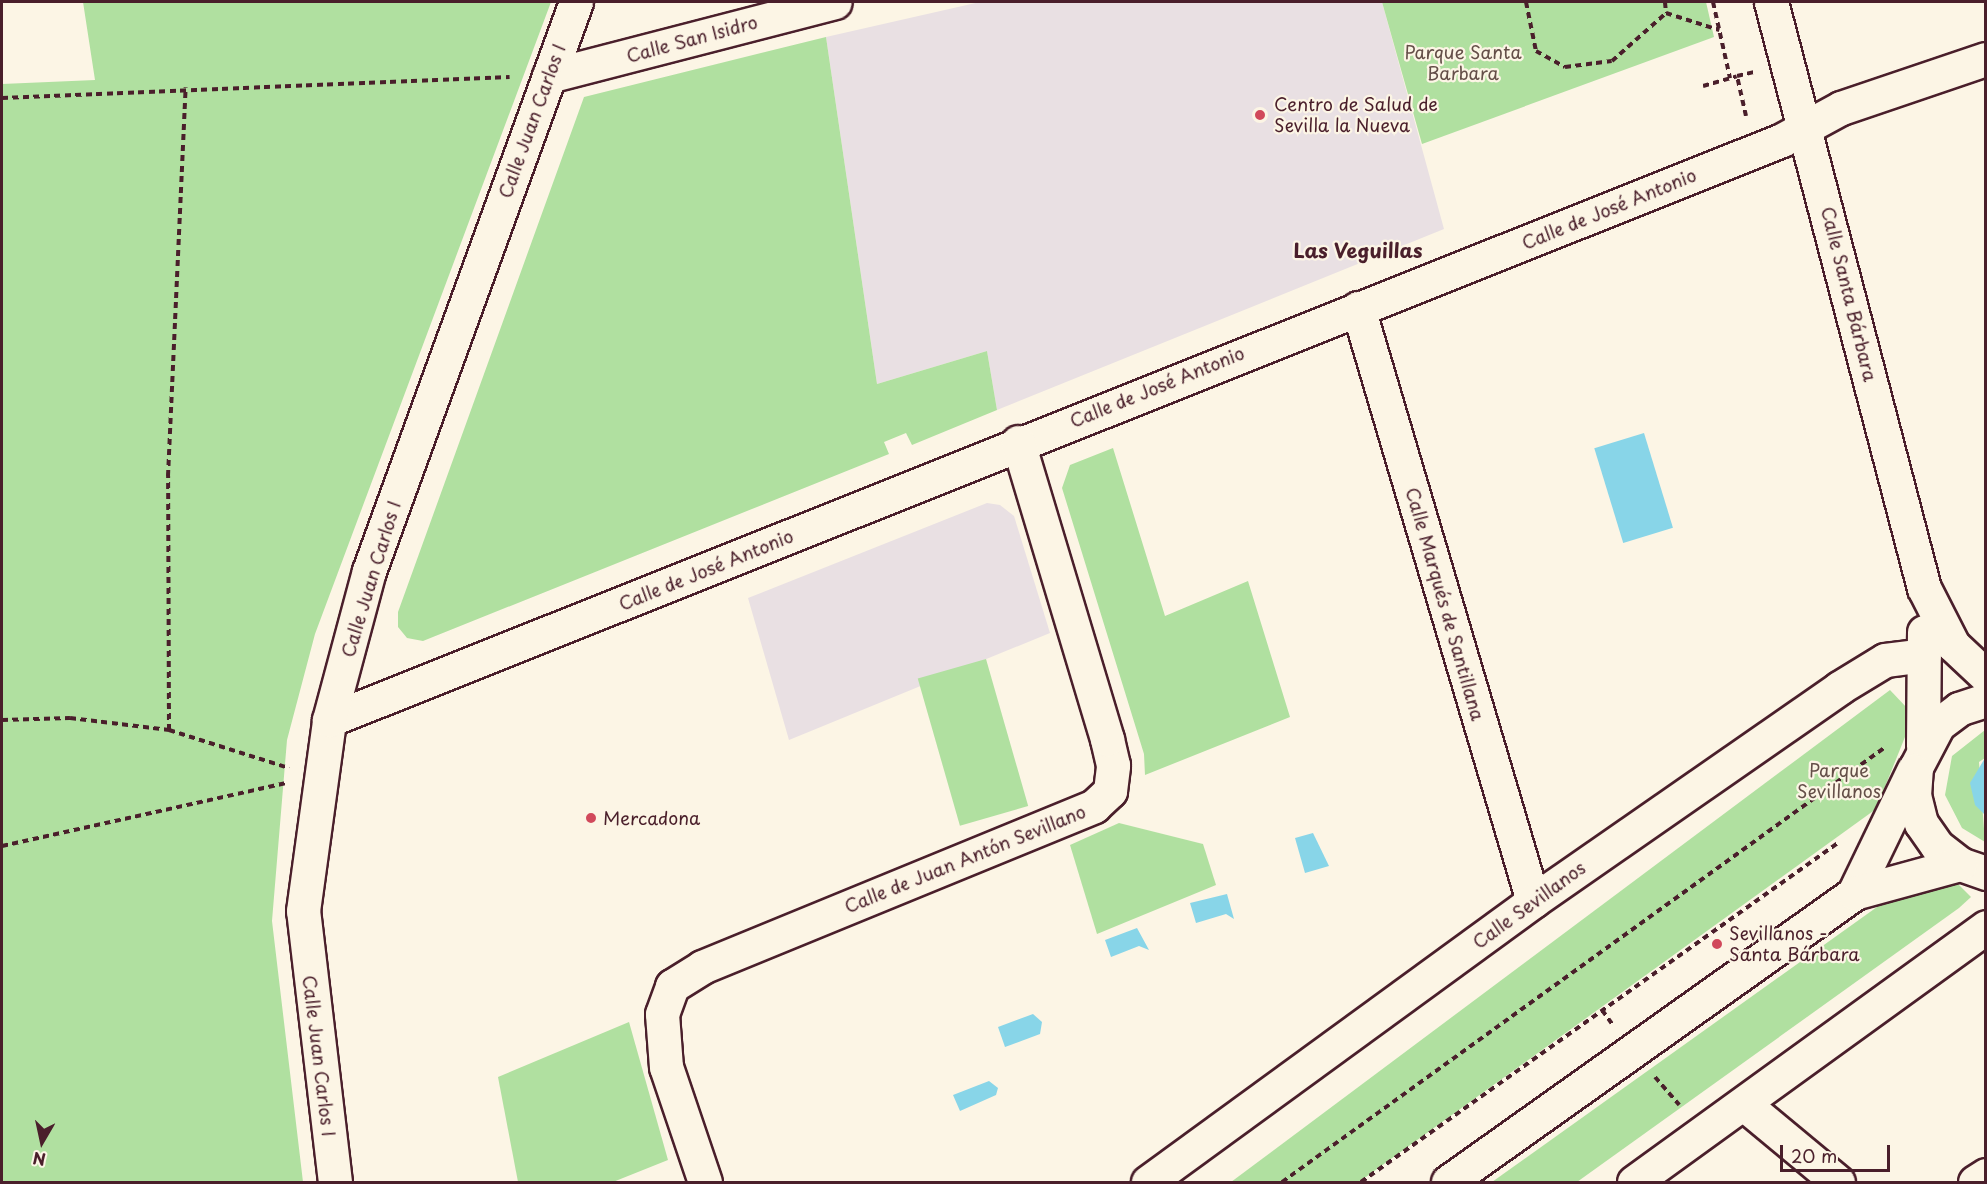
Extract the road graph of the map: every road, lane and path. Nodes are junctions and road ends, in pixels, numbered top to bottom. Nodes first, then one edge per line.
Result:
1 (576, 2) edge
2 (835, 2) edge
3 (1526, 2) edge
4 (1665, 2) edge
5 (1713, 2) edge
6 (1771, 2) edge
7 (1666, 13) junction
8 (1719, 30) junction
9 (1986, 59) edge
10 (1787, 64) junction
11 (549, 76) junction
12 (1737, 76) junction
13 (1730, 78) junction
14 (1703, 86) dead end
15 (186, 87) junction
16 (2, 98) edge
17 (1737, 121) dead end
18 (1807, 130) junction
19 (1358, 308) junction
20 (1018, 442) junction
21 (1924, 588) junction
22 (1924, 655) junction
23 (1986, 676) edge
24 (1986, 700) edge
25 (2, 720) edge
26 (329, 720) junction
27 (169, 730) junction
28 (1887, 746) dead end
29 (1919, 756) junction
30 (319, 776) junction
31 (1848, 836) dead end
32 (2, 846) edge
33 (1977, 872) edge
34 (1854, 893) junction
35 (1533, 901) junction
36 (1986, 927) edge
37 (1632, 1051) junction
38 (1744, 1104) junction
39 (1704, 1133) junction
40 (1986, 1175) edge
41 (335, 1182) edge
42 (705, 1182) edge
43 (1148, 1182) edge
44 (1282, 1182) edge
45 (1361, 1182) edge
46 (1448, 1182) edge
47 (1634, 1182) edge
48 (1838, 1182) edge
49 (1975, 1182) edge

1 - 11 street, Calle Juan Carlos I
2 - 11 street, Calle San Isidro
3 - 7 path
4 - 7 path
5 - 8 path
6 - 10 street, Calle Santa Bárbara
7 - 8 path
8 - 13 path
9 - 18 street, Calle de José Antonio
10 - 12 path
10 - 18 street, Calle Santa Bárbara
11 - 15 path
11 - 26 street, Calle Juan Carlos I
12 - 13 path
12 - 17 path
13 - 14 path
15 - 16 path
15 - 27 path
18 - 19 street, Calle de José Antonio
18 - 21 street, Calle Santa Bárbara
19 - 20 street, Calle de José Antonio
19 - 35 street, Calle Marqués de Santillana
20 - 26 street, Calle de José Antonio
20 - 42 street, Calle de Juan Antón Sevillano
21 - 22 street, Calle Santa Bárbara
21 - 23 street, Calle Santa Bárbara
22 - 29 street, Calle Santa Bárbara
22 - 35 street, Calle Sevillanos
24 - 29 street
25 - 27 path
26 - 30 street, Calle Juan Carlos I
27 - 30 path
28 - 44 path
29 - 33 street, Calle Santa Bárbara
29 - 34 street
30 - 32 path
30 - 41 street, Calle Juan Carlos I
31 - 45 path
33 - 34 street
34 - 37 street
35 - 43 street, Calle Sevillanos
36 - 38 street
37 - 39 path
37 - 46 street
38 - 39 street
38 - 48 street
39 - 47 street
40 - 49 street

